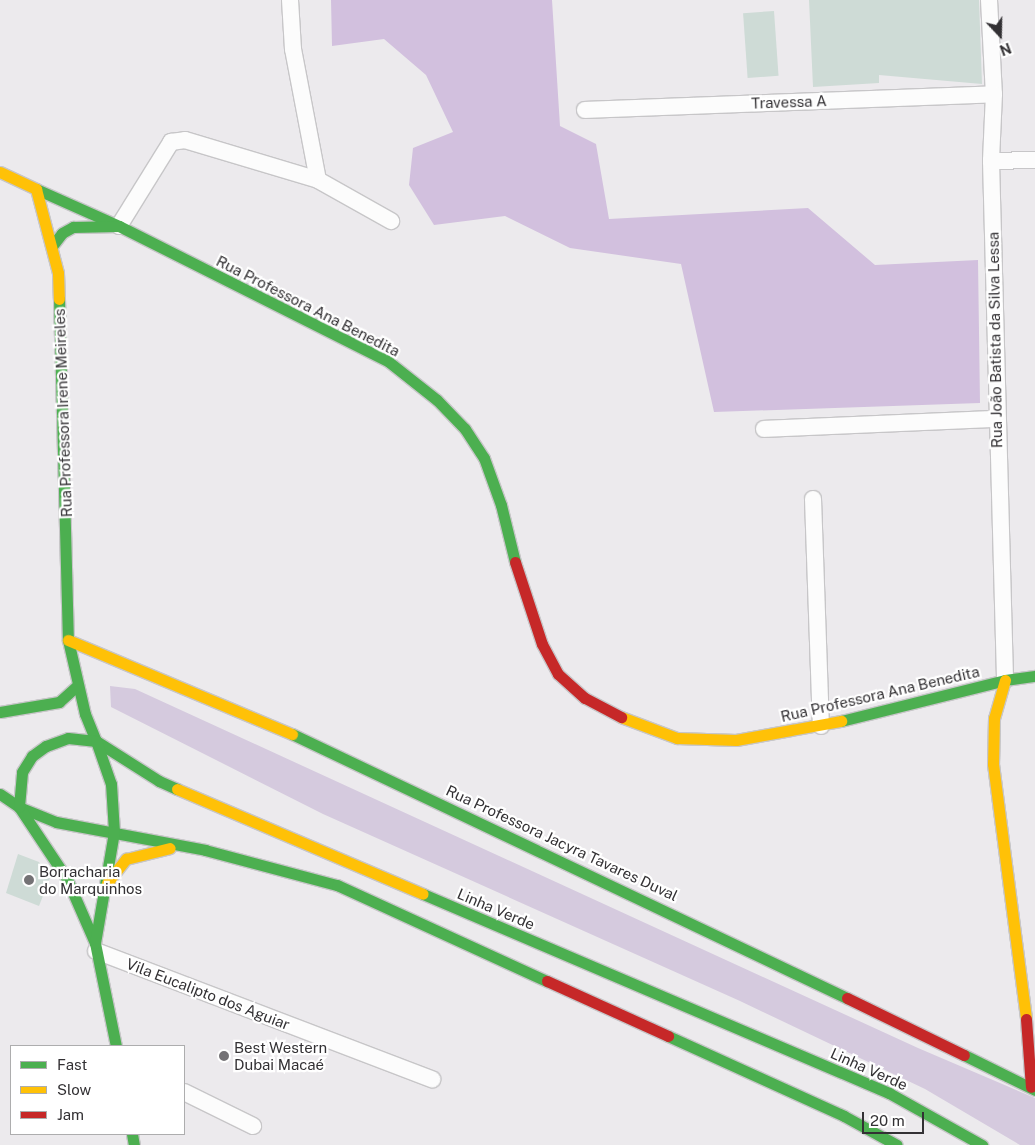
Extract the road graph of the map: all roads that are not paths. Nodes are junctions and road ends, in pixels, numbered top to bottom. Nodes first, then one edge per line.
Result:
1 (290, 0) edge
2 (989, 0) edge
3 (994, 94) junction
4 (585, 110) dead end
5 (1035, 160) edge
6 (990, 161) junction
7 (0, 172) edge
8 (318, 180) junction
9 (36, 189) junction
10 (391, 221) dead end
11 (119, 226) junction
12 (52, 246) junction
13 (996, 419) junction
14 (764, 429) dead end
15 (813, 499) dead end
16 (68, 640) junction
17 (1035, 676) edge
18 (1005, 680) junction
19 (78, 685) junction
20 (0, 712) edge
21 (821, 726) junction
22 (96, 741) junction
23 (0, 794) edge
24 (19, 807) junction
25 (114, 832) junction
26 (205, 850) junction
27 (106, 883) junction
28 (95, 947) junction
29 (116, 1045) edge
30 (432, 1078) dead end
31 (1033, 1088) edge
32 (185, 1092) edge
33 (253, 1126) dead end
34 (897, 1145) edge
35 (982, 1145) edge

1 - 8 street
2 - 3 street, Rua João Batista da Silva Lessa
3 - 4 street, Travessa A
3 - 6 street, Rua João Batista da Silva Lessa
5 - 6 street
6 - 13 street, Rua João Batista da Silva Lessa
7 - 9 main road, Rua Professora Ana Benedita
8 - 10 street
8 - 11 street
9 - 11 main road, Rua Professora Ana Benedita
9 - 12 main road, Rua Professora Irene Meireles
11 - 12 main road
11 - 21 main road, Rua Professora Ana Benedita
12 - 16 main road, Rua Professora Irene Meireles
13 - 14 street
13 - 18 street, Rua João Batista da Silva Lessa
15 - 21 street
16 - 19 main road
16 - 31 main road, Rua Professora Jacyra Tavares Duval
17 - 18 main road, Rua Professora Ana Benedita
18 - 21 main road, Rua Professora Ana Benedita
18 - 31 main road
19 - 20 main road
19 - 22 main road
22 - 24 main road
22 - 25 main road
22 - 35 main road, Linha Verde
23 - 24 main road
24 - 25 main road
24 - 28 main road
25 - 26 main road
25 - 27 main road
26 - 27 main road
26 - 34 main road
27 - 28 main road
28 - 29 main road
28 - 30 street, Vila Eucalipto dos Aguiar
32 - 33 street

